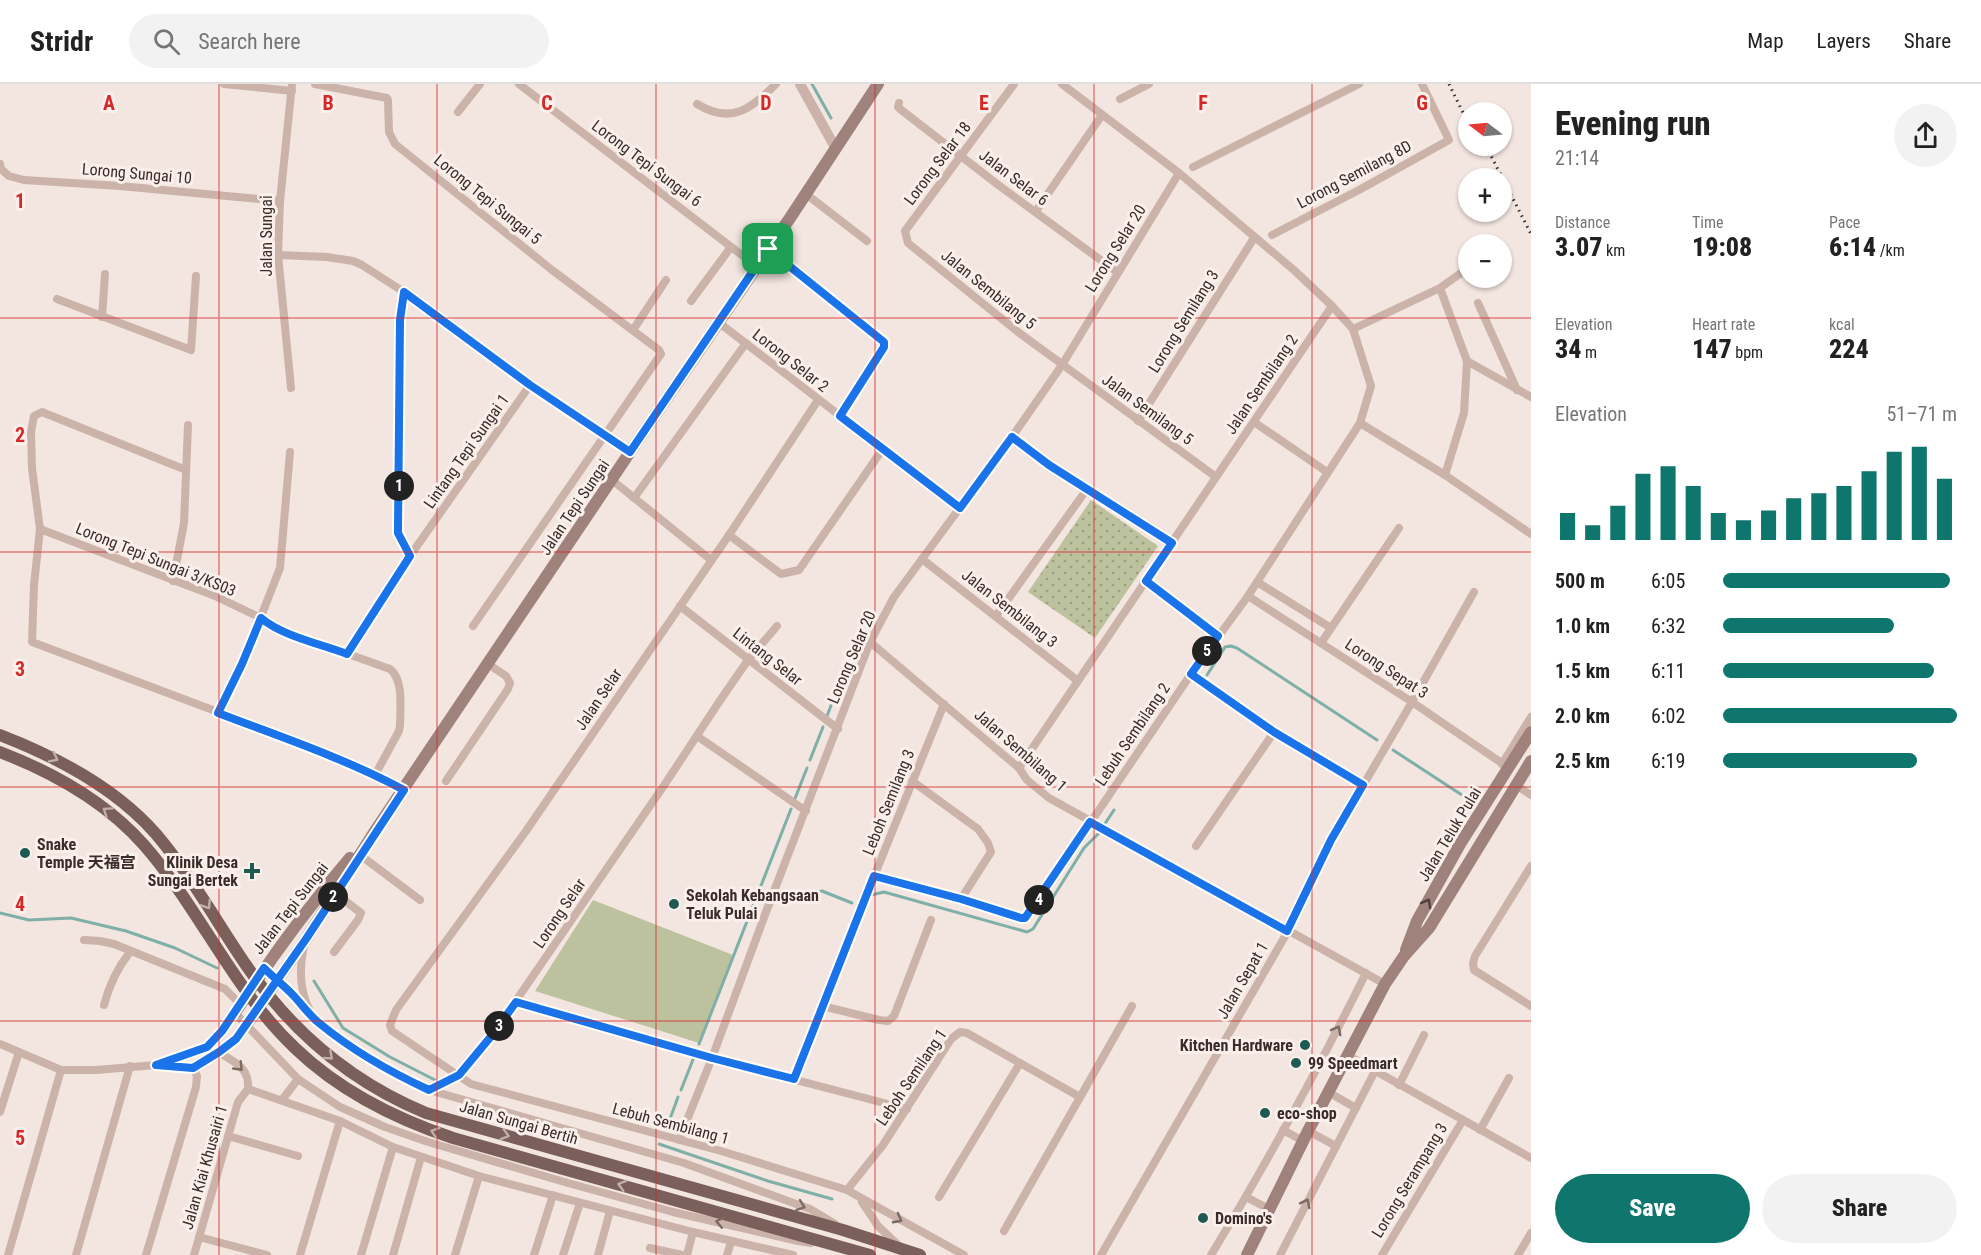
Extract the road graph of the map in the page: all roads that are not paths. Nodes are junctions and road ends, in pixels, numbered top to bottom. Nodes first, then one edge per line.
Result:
1 (224, 84) edge
2 (315, 84) edge
3 (480, 84) edge
4 (519, 84) edge
5 (776, 84) edge
6 (800, 84) edge
7 (878, 84) edge
8 (1014, 84) edge
9 (1062, 84) edge
10 (1149, 84) edge
11 (1359, 84) edge
12 (1422, 84) edge
13 (292, 87) edge
14 (1120, 99) dead end
15 (898, 103) dead end
16 (697, 104) dead end
17 (458, 112) dead end
18 (1102, 115) junction
19 (836, 149) junction
20 (962, 155) junction
21 (0, 164) edge
22 (1193, 167) dead end
23 (1179, 173) junction
24 (806, 194) junction
25 (280, 201) junction
26 (1036, 212) junction
27 (905, 231) joint
28 (1272, 234) dead end
29 (1254, 238) junction
30 (867, 241) dead end
31 (731, 247) junction
32 (768, 249) junction
33 (278, 255) junction
34 (756, 266) junction
35 (1117, 272) junction
36 (105, 274) dead end
37 (1458, 275) edge
38 (196, 276) dead end
39 (666, 280) dead end
40 (1440, 288) junction
41 (404, 292) junction
42 (57, 299) dead end
43 (691, 301) dead end
44 (1478, 303) dead end
45 (1332, 306) junction
46 (102, 317) junction
47 (718, 322) junction
48 (1353, 329) junction
49 (633, 330) junction
50 (746, 343) junction
51 (659, 350) joint
52 (1467, 361) junction
53 (1062, 365) junction
54 (530, 385) junction
55 (291, 388) dead end
56 (1517, 390) junction
57 (1531, 398) edge
58 (818, 400) junction
59 (840, 416) junction
60 (1138, 420) junction
61 (1254, 422) junction
62 (1360, 423) junction
63 (188, 425) dead end
64 (604, 435) junction
65 (1012, 437) junction
66 (882, 450) junction
67 (290, 452) dead end
68 (630, 452) junction
69 (186, 470) junction
70 (1327, 472) junction
71 (1445, 475) junction
72 (1216, 477) junction
73 (612, 480) junction
74 (1087, 489) junction
75 (634, 498) junction
76 (960, 508) junction
77 (1399, 528) dead end
78 (40, 529) junction
79 (1531, 534) edge
80 (729, 535) junction
81 (1172, 543) junction
82 (410, 556) junction
83 (922, 559) junction
84 (711, 560) junction
85 (173, 581) junction
86 (1146, 581) junction
87 (1257, 582) junction
88 (1474, 592) dead end
89 (1248, 596) junction
90 (680, 606) junction
91 (996, 616) junction
92 (261, 618) junction
93 (473, 626) dead end
94 (777, 627) dead end
95 (1331, 628) junction
96 (1218, 636) junction
97 (870, 642) junction
98 (1321, 643) junction
99 (347, 654) junction
100 (748, 660) junction
101 (488, 664) junction
102 (1191, 674) junction
103 (1078, 681) junction
104 (1412, 702) junction
105 (944, 704) junction
106 (218, 713) junction
107 (1531, 717) edge
108 (838, 729) junction
109 (1274, 732) junction
110 (1531, 732) edge
111 (0, 735) edge
112 (697, 736) junction
113 (0, 752) edge
114 (1531, 761) edge
115 (1505, 766) junction
116 (1019, 768) junction
117 (375, 775) junction
118 (446, 781) dead end
119 (912, 781) junction
120 (1363, 785) junction
121 (1517, 786) junction
122 (404, 790) junction
123 (1531, 795) edge
124 (806, 810) junction
125 (1499, 815) junction
126 (1090, 822) junction
127 (377, 828) junction
128 (1196, 846) dead end
129 (360, 855) junction
130 (1531, 866) edge
131 (1444, 874) junction
132 (874, 876) junction
133 (335, 893) junction
134 (961, 899) junction
135 (420, 900) dead end
136 (931, 920) dead end
137 (1287, 931) junction
138 (306, 939) junction
139 (84, 940) dead end
140 (130, 952) junction
141 (334, 952) dead end
142 (1404, 956) junction
143 (264, 968) junction
144 (1366, 973) junction
145 (277, 981) junction
146 (1385, 984) junction
147 (516, 1002) junction
148 (104, 1005) dead end
149 (822, 1006) junction
150 (1132, 1006) dead end
151 (1531, 1006) edge
152 (238, 1009) junction
153 (396, 1010) joint
154 (317, 1022) junction
155 (247, 1024) junction
156 (1424, 1035) dead end
157 (0, 1044) edge
158 (19, 1052) junction
159 (219, 1052) junction
160 (1347, 1055) junction
161 (712, 1058) junction
162 (1020, 1063) junction
163 (156, 1065) junction
164 (130, 1066) junction
165 (193, 1068) junction
166 (61, 1070) junction
167 (1375, 1071) junction
168 (459, 1075) junction
169 (1509, 1078) dead end
170 (298, 1079) junction
171 (794, 1079) junction
172 (1399, 1085) junction
173 (248, 1089) junction
174 (429, 1090) junction
175 (1328, 1092) junction
176 (1080, 1097) junction
177 (282, 1100) junction
178 (1356, 1108) junction
179 (907, 1109) junction
180 (0, 1112) edge
181 (1462, 1120) junction
182 (340, 1121) junction
183 (1283, 1130) junction
184 (1480, 1130) junction
185 (228, 1136) junction
186 (1305, 1136) junction
187 (679, 1140) junction
188 (1336, 1146) junction
189 (393, 1147) junction
190 (298, 1156) dead end
191 (421, 1156) junction
192 (1531, 1158) edge
193 (479, 1176) junction
194 (847, 1190) junction
195 (553, 1195) junction
196 (939, 1197) dead end
197 (1246, 1197) junction
198 (860, 1199) junction
199 (580, 1203) junction
200 (1269, 1209) junction
201 (610, 1211) junction
202 (843, 1230) junction
203 (1004, 1231) dead end
204 (693, 1232) junction
205 (1531, 1233) edge
206 (199, 1237) junction
207 (731, 1242) junction
208 (839, 1246) junction
209 (650, 1248) dead end
210 (901, 1248) junction
211 (764, 1252) edge
212 (8, 1255) edge
213 (76, 1255) edge
214 (146, 1255) edge
215 (194, 1255) edge
216 (267, 1255) edge
217 (300, 1255) edge
218 (362, 1255) edge
219 (393, 1255) edge
220 (455, 1255) edge
221 (534, 1255) edge
222 (563, 1255) edge
223 (598, 1255) edge
224 (682, 1255) edge
225 (687, 1255) edge
226 (727, 1255) edge
227 (793, 1255) edge
228 (870, 1255) edge
229 (920, 1255) edge
230 (964, 1255) edge
231 (1101, 1255) edge
232 (1211, 1255) edge
233 (1247, 1255) edge
234 (1280, 1255) edge
235 (1382, 1255) edge
236 (1518, 1255) edge

1 - 13 street
2 - 49 street, Lorong Tepi Sungai 5
3 - 17 street
4 - 31 street, Lorong Tepi Sungai 6
5 - 16 street
6 - 19 street
7 - 19 main road, Jalan Tepi Sungai
8 - 20 street, Lorong Selar 18
9 - 18 street
10 - 14 street
11 - 22 street
12 - 28 street, Lorong Semilang 8D
13 - 25 street, Jalan Sungai
15 - 20 street, Jalan Selar 6
18 - 23 street
18 - 26 street
19 - 24 main road, Jalan Tepi Sungai
20 - 26 street, Jalan Selar 6
20 - 27 street, Lorong Selar 18
21 - 25 street, Lorong Sungai 10
23 - 29 street
23 - 35 street, Lorong Selar 20
24 - 30 street
24 - 32 main road, Jalan Tepi Sungai
25 - 33 street, Jalan Sungai
26 - 35 street, Jalan Selar 6
27 - 53 street, Jalan Sembilang 5
29 - 45 street
29 - 60 street, Lorong Semilang 3
31 - 34 street, Lorong Tepi Sungai 6
31 - 43 street
32 - 34 main road, Jalan Tepi Sungai
32 - 59 street
33 - 41 street
33 - 55 street, Jalan Sungai
34 - 47 main road, Jalan Tepi Sungai
35 - 53 street, Lorong Selar 20
36 - 46 street
37 - 40 street
38 - 46 street
39 - 49 street
40 - 48 street
40 - 52 street
41 - 54 street
41 - 82 street
42 - 46 street
44 - 56 street
45 - 48 street, Lebuh Sembilang 2
45 - 61 street, Jalan Sembilang 2
47 - 50 street, Lorong Selar 2
47 - 68 main road, Jalan Tepi Sungai
48 - 62 street, Lebuh Sembilang 2
49 - 51 street, Lorong Tepi Sungai 5
50 - 58 street, Lorong Selar 2
50 - 75 street
51 - 64 street, Jalan Tepi Sungai
52 - 56 street
52 - 71 street
53 - 60 street, Jalan Semilang 5
53 - 65 street, Lorong Selar 20
54 - 64 street
54 - 82 street, Lintang Tepi Sungai 1
56 - 57 street
58 - 59 street, Lorong Selar 2
58 - 80 street, Jalan Selar
59 - 66 street, Lorong Selar 2
60 - 72 street, Jalan Semilang 5
61 - 70 street
61 - 72 street, Jalan Sembilang 2
62 - 70 street, Lebuh Sembilang 2
62 - 71 street
63 - 69 street
64 - 68 street
64 - 93 street, Jalan Tepi Sungai
65 - 74 street
65 - 76 street, Lorong Selar 20
66 - 76 street, Lorong Selar 2
66 - 80 street
67 - 92 street
68 - 73 main road, Jalan Tepi Sungai
69 - 78 street
69 - 85 street
70 - 87 street, Lebuh Sembilang 2
71 - 79 street
72 - 81 street, Jalan Sembilang 2
73 - 75 street
73 - 101 main road, Jalan Tepi Sungai
74 - 81 street
74 - 91 street
75 - 84 street
76 - 83 street, Lorong Selar 20
77 - 95 street
78 - 85 street, Lorong Tepi Sungai 3/KS03
78 - 106 street
80 - 84 street, Jalan Selar
81 - 86 street, Jalan Sembilang 2
82 - 99 street, Lintang Tepi Sungai 1
83 - 91 street, Jalan Sembilang 3
83 - 97 street, Lorong Selar 20
84 - 90 street, Jalan Selar
85 - 92 street, Lorong Tepi Sungai 3/KS03
86 - 96 street
86 - 103 street, Jalan Sembilang 2
87 - 89 street, Lebuh Sembilang 2
87 - 95 street
88 - 104 street, Jalan Sepat 1
89 - 96 street, Lebuh Sembilang 2
89 - 98 street, Lorong Sepat 3
90 - 100 street, Lintang Selar
90 - 153 street, Jalan Selar
91 - 103 street, Jalan Sembilang 3
92 - 99 street, Lorong Tepi Sungai 3/KS03
92 - 106 street
94 - 100 street, Lorong Selar
95 - 98 street
96 - 102 street, Lebuh Sembilang 2
97 - 105 street, Jalan Sembilang 1
97 - 108 street, Lorong Selar 20
98 - 104 street, Lorong Sepat 3
99 - 117 street, Lorong Tepi Sungai 3/KS03
100 - 108 street, Lintang Selar
100 - 112 street, Lorong Selar
101 - 118 street
101 - 122 main road, Jalan Tepi Sungai
102 - 109 street
102 - 126 street, Lebuh Sembilang 2
103 - 116 street, Jalan Sembilang 2
104 - 115 street, Lorong Sepat 3
104 - 120 street, Jalan Sepat 1
105 - 116 street, Jalan Sembilang 1
105 - 119 street, Leboh Semilang 3
106 - 117 street
107 - 115 street
108 - 124 street, Lorong Selar 20
109 - 120 street
109 - 128 street
110 - 115 main road, Jalan Teluk Pulai
111 -> 202 main road, Jalan Sungai Bertih
112 - 124 street
112 - 147 street, Lorong Selar
208 -> 113 main road, Jalan Sungai Bertih
114 - 121 main road, Jalan Teluk Pulai
115 - 131 main road, Jalan Teluk Pulai
116 - 126 street, Jalan Sembilang 1
117 - 122 street
119 - 132 street, Leboh Semilang 3
119 - 134 street
120 - 137 street, Jalan Sepat 1
121 - 123 street
121 - 125 main road, Jalan Teluk Pulai
122 - 127 main road, Jalan Tepi Sungai
124 - 161 street, Lorong Selar 20
125 - 131 main road
125 - 142 main road, Jalan Teluk Pulai
126 - 134 street, Lebuh Sembilang 2
126 - 137 street, Jalan Sembilang 1
127 - 129 main road, Jalan Tepi Sungai
127 - 143 main road, Jalan Tepi Sungai
129 - 133 main road, Jalan Tepi Sungai
129 - 135 street
130 - 151 street
142 -> 131 main road, Jalan Teluk Pulai
132 - 134 street, Lebuh Sembilang 2
132 - 149 street, Leboh Semilang 3
133 - 138 main road, Jalan Tepi Sungai
133 - 141 street, Jalan Tepi Sungai
136 - 149 street
137 - 144 street, Jalan Sembilang 1
137 - 231 street, Jalan Sepat 1
138 - 145 main road, Jalan Tepi Sungai
138 - 154 street
139 - 140 street
140 - 148 street
140 - 152 street
142 - 146 main road, Jalan Teluk Pulai
143 - 145 street
143 - 152 main road, Jalan Tepi Sungai
144 - 146 street, Jalan Sembilang 1
183 -> 144 street
145 - 154 street
145 - 155 main road, Jalan Tepi Sungai
146 - 160 main road, Jalan Teluk Pulai
147 - 161 street
147 - 168 street, Lorong Selar
149 - 171 street, Leboh Semilang 3
150 - 176 street
152 - 155 street
152 - 163 street
153 - 168 street, Lebuh Sembilang 1
154 - 174 street
155 - 159 street
155 - 170 street
156 - 172 street
157 - 158 street
158 - 166 street
158 - 180 street
159 - 165 street
159 -> 173 street
160 - 167 street
160 - 175 main road, Jalan Teluk Pulai
161 - 171 street
161 - 187 street, Lorong Selar 20
162 - 176 street, Leboh Semilang 1
162 - 179 street, Leboh Semilang 1
162 - 196 street
163 - 164 street
163 - 165 street
164 - 166 street
164 - 213 street
165 - 214 street
166 - 212 street
167 - 172 street
167 - 178 street
168 - 174 street, Lorong Selar
168 - 187 street, Lebuh Sembilang 1
169 - 184 street
170 - 177 street
208 -> 170 street
171 - 179 street
172 - 181 street
173 - 177 street
173 - 185 street, Jalan Kiai Khusairi 1
174 -> 202 street
175 - 178 street
175 - 186 main road, Jalan Teluk Pulai
176 - 203 street
177 - 182 street
178 - 188 street
179 - 194 street, Leboh Semilang 1
181 - 184 street
181 - 235 street, Lorong Serampang 3
182 - 189 street
182 - 217 street
183 - 186 street
183 - 197 street
184 - 192 street
185 - 190 street
185 - 206 street, Jalan Kiai Khusairi 1
186 - 188 street
186 - 200 main road, Jalan Teluk Pulai
187 - 194 street, Lebuh Sembilang 1
234 -> 188 street
189 - 191 street
189 - 218 street
191 - 193 street
191 - 219 street
193 - 195 street
193 - 220 street
194 - 198 street, Lebuh Sembilang 1
195 - 199 street
195 - 221 street
197 - 200 street
197 - 232 street
198 - 210 street
198 -> 230 street, Lebuh Sembilang 1
199 - 201 street
199 - 222 street
200 - 233 main road, Jalan Teluk Pulai
201 - 204 street
201 - 223 street
202 - 210 main road, Jalan Sungai Bertih
204 - 207 street
204 - 225 street
205 - 236 street
206 - 215 street, Jalan Kiai Khusairi 1
206 - 216 street
207 - 211 street
207 - 226 street
208 - 228 main road, Jalan Sungai Bertih
209 - 224 street
210 - 229 main road, Jalan Sungai Bertih
211 - 227 street

